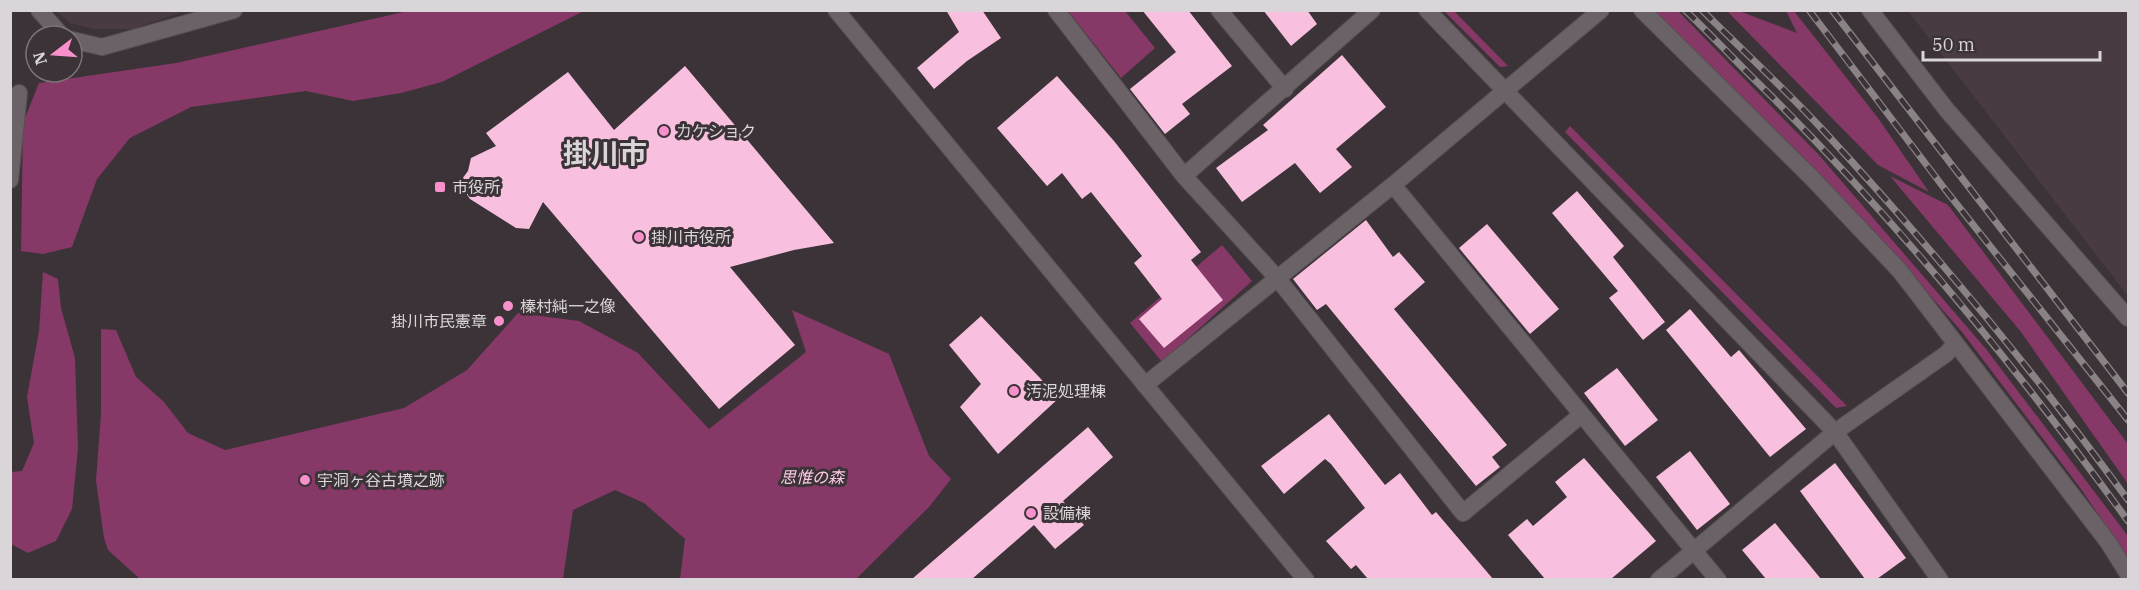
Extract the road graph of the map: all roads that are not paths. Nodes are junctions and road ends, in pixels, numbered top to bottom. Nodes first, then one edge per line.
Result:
1 (39, 10) edge
2 (234, 10) edge
3 (836, 10) edge
4 (1056, 10) edge
5 (1219, 10) edge
6 (1372, 10) edge
7 (1427, 10) edge
8 (1601, 10) edge
9 (1642, 10) edge
10 (1870, 10) edge
11 (51, 24) edge
12 (84, 43) edge
13 (1285, 89) junction
14 (1505, 90) junction
15 (19, 93) dead end
16 (1184, 176) junction
17 (10, 180) edge
18 (1393, 185) junction
19 (1278, 279) junction
20 (2128, 318) edge
21 (1955, 344) junction
22 (1145, 385) junction
23 (1581, 415) junction
24 (1835, 432) junction
25 (1694, 550) junction
26 (2128, 574) edge
27 (1306, 579) edge
28 (1659, 579) edge
29 (1718, 579) edge
30 (1940, 579) edge

1 - 11 street
2 - 12 street
3 - 22 street
4 - 16 street
5 - 13 street
6 - 13 street
7 - 14 street
8 - 14 street
9 - 21 street
10 - 20 street
13 - 16 street
14 - 18 street
14 - 24 street
15 - 17 street
16 - 19 street
18 - 19 street
18 - 23 street
19 - 22 street
19 - 23 street
21 - 24 street
21 - 26 street
22 - 27 street
23 - 25 street
24 - 25 street
24 - 30 street
25 - 28 street
25 - 29 street

